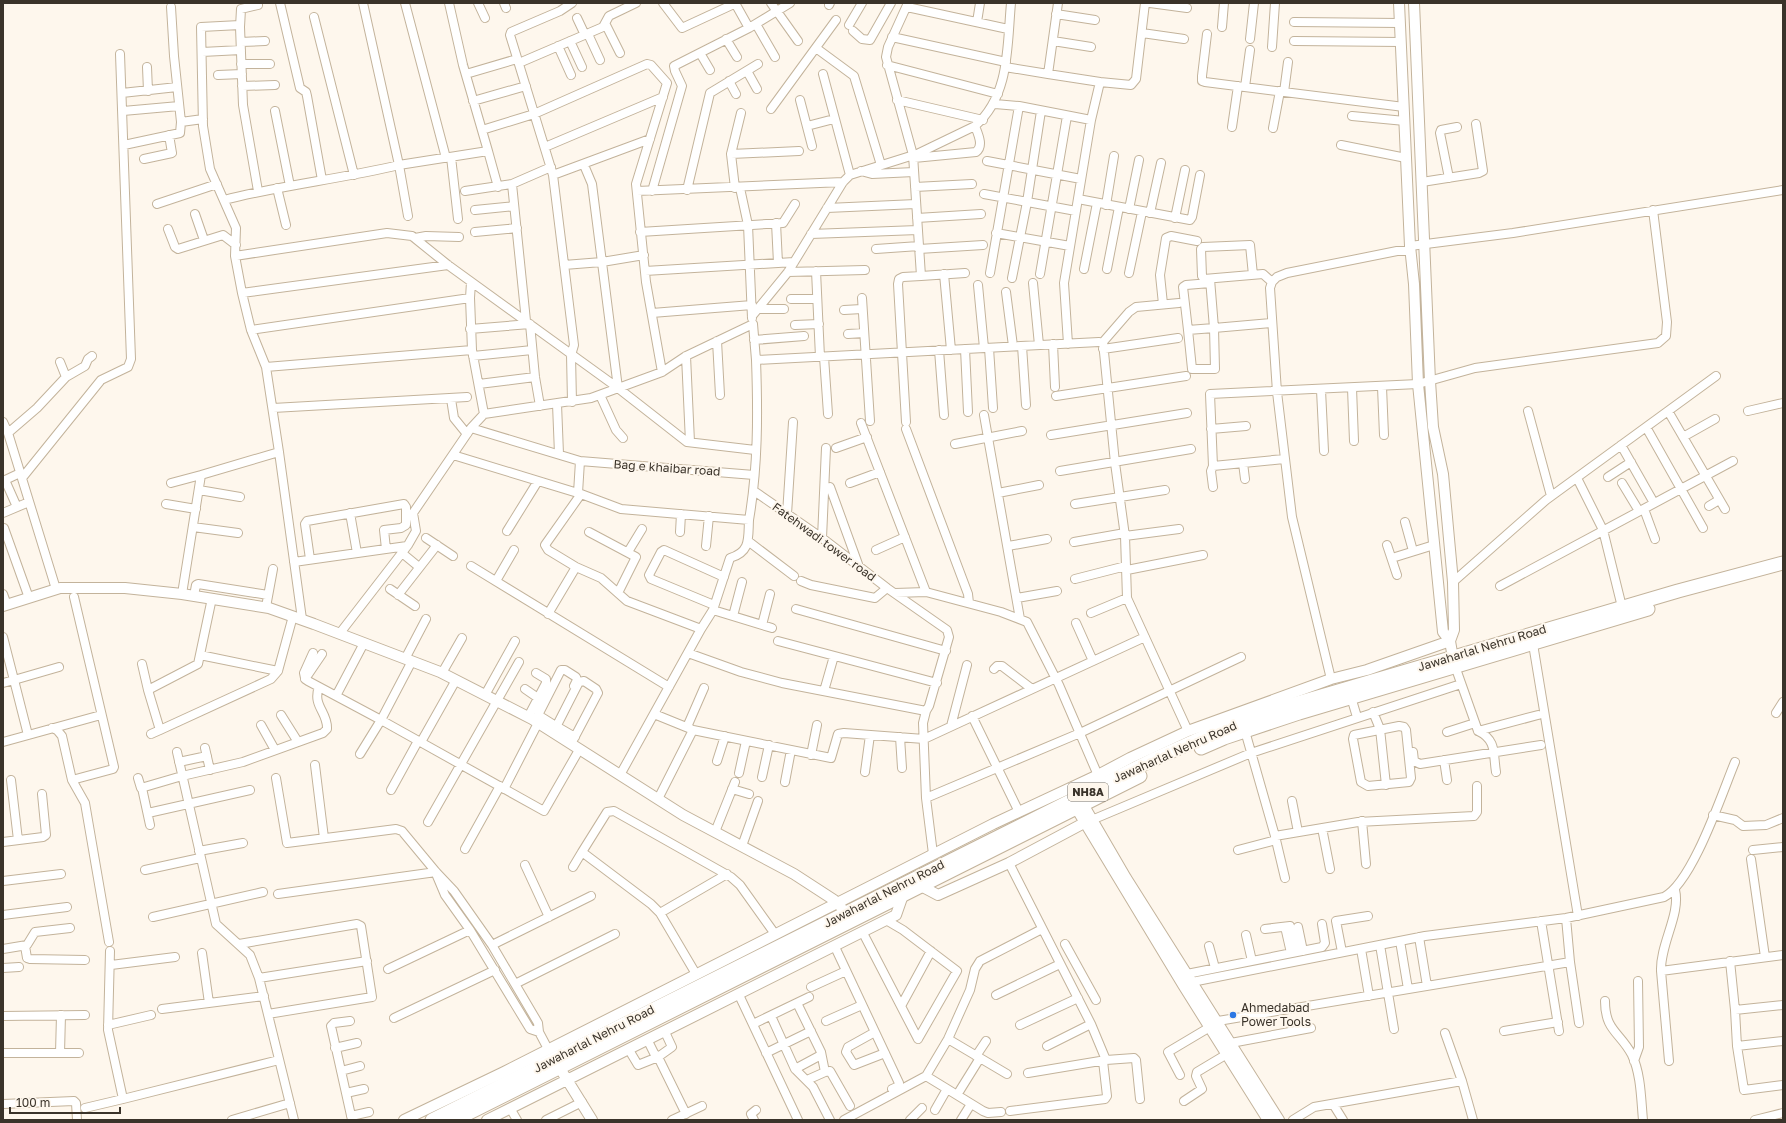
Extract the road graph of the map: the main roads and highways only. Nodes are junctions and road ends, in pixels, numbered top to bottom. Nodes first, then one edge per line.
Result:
1 (1783, 563) edge
2 (1783, 572) edge
3 (1454, 662) junction
4 (1075, 798) junction
5 (554, 1058) junction
6 (432, 1120) edge
7 (455, 1120) edge

1 - 3 main road, Jawaharlal Nehru Road / NH8A
2 - 3 main road, Jawaharlal Nehru Road / NH8A
3 - 4 main road, Jawaharlal Nehru Road / NH8A
3 - 4 main road, Jawaharlal Nehru Road / NH8A
4 - 5 main road, Jawaharlal Nehru Road / NH8A
4 - 5 main road, Jawaharlal Nehru Road / NH8A
5 - 6 main road, Jawaharlal Nehru Road / NH8A
5 - 7 main road, Jawaharlal Nehru Road / NH8A

